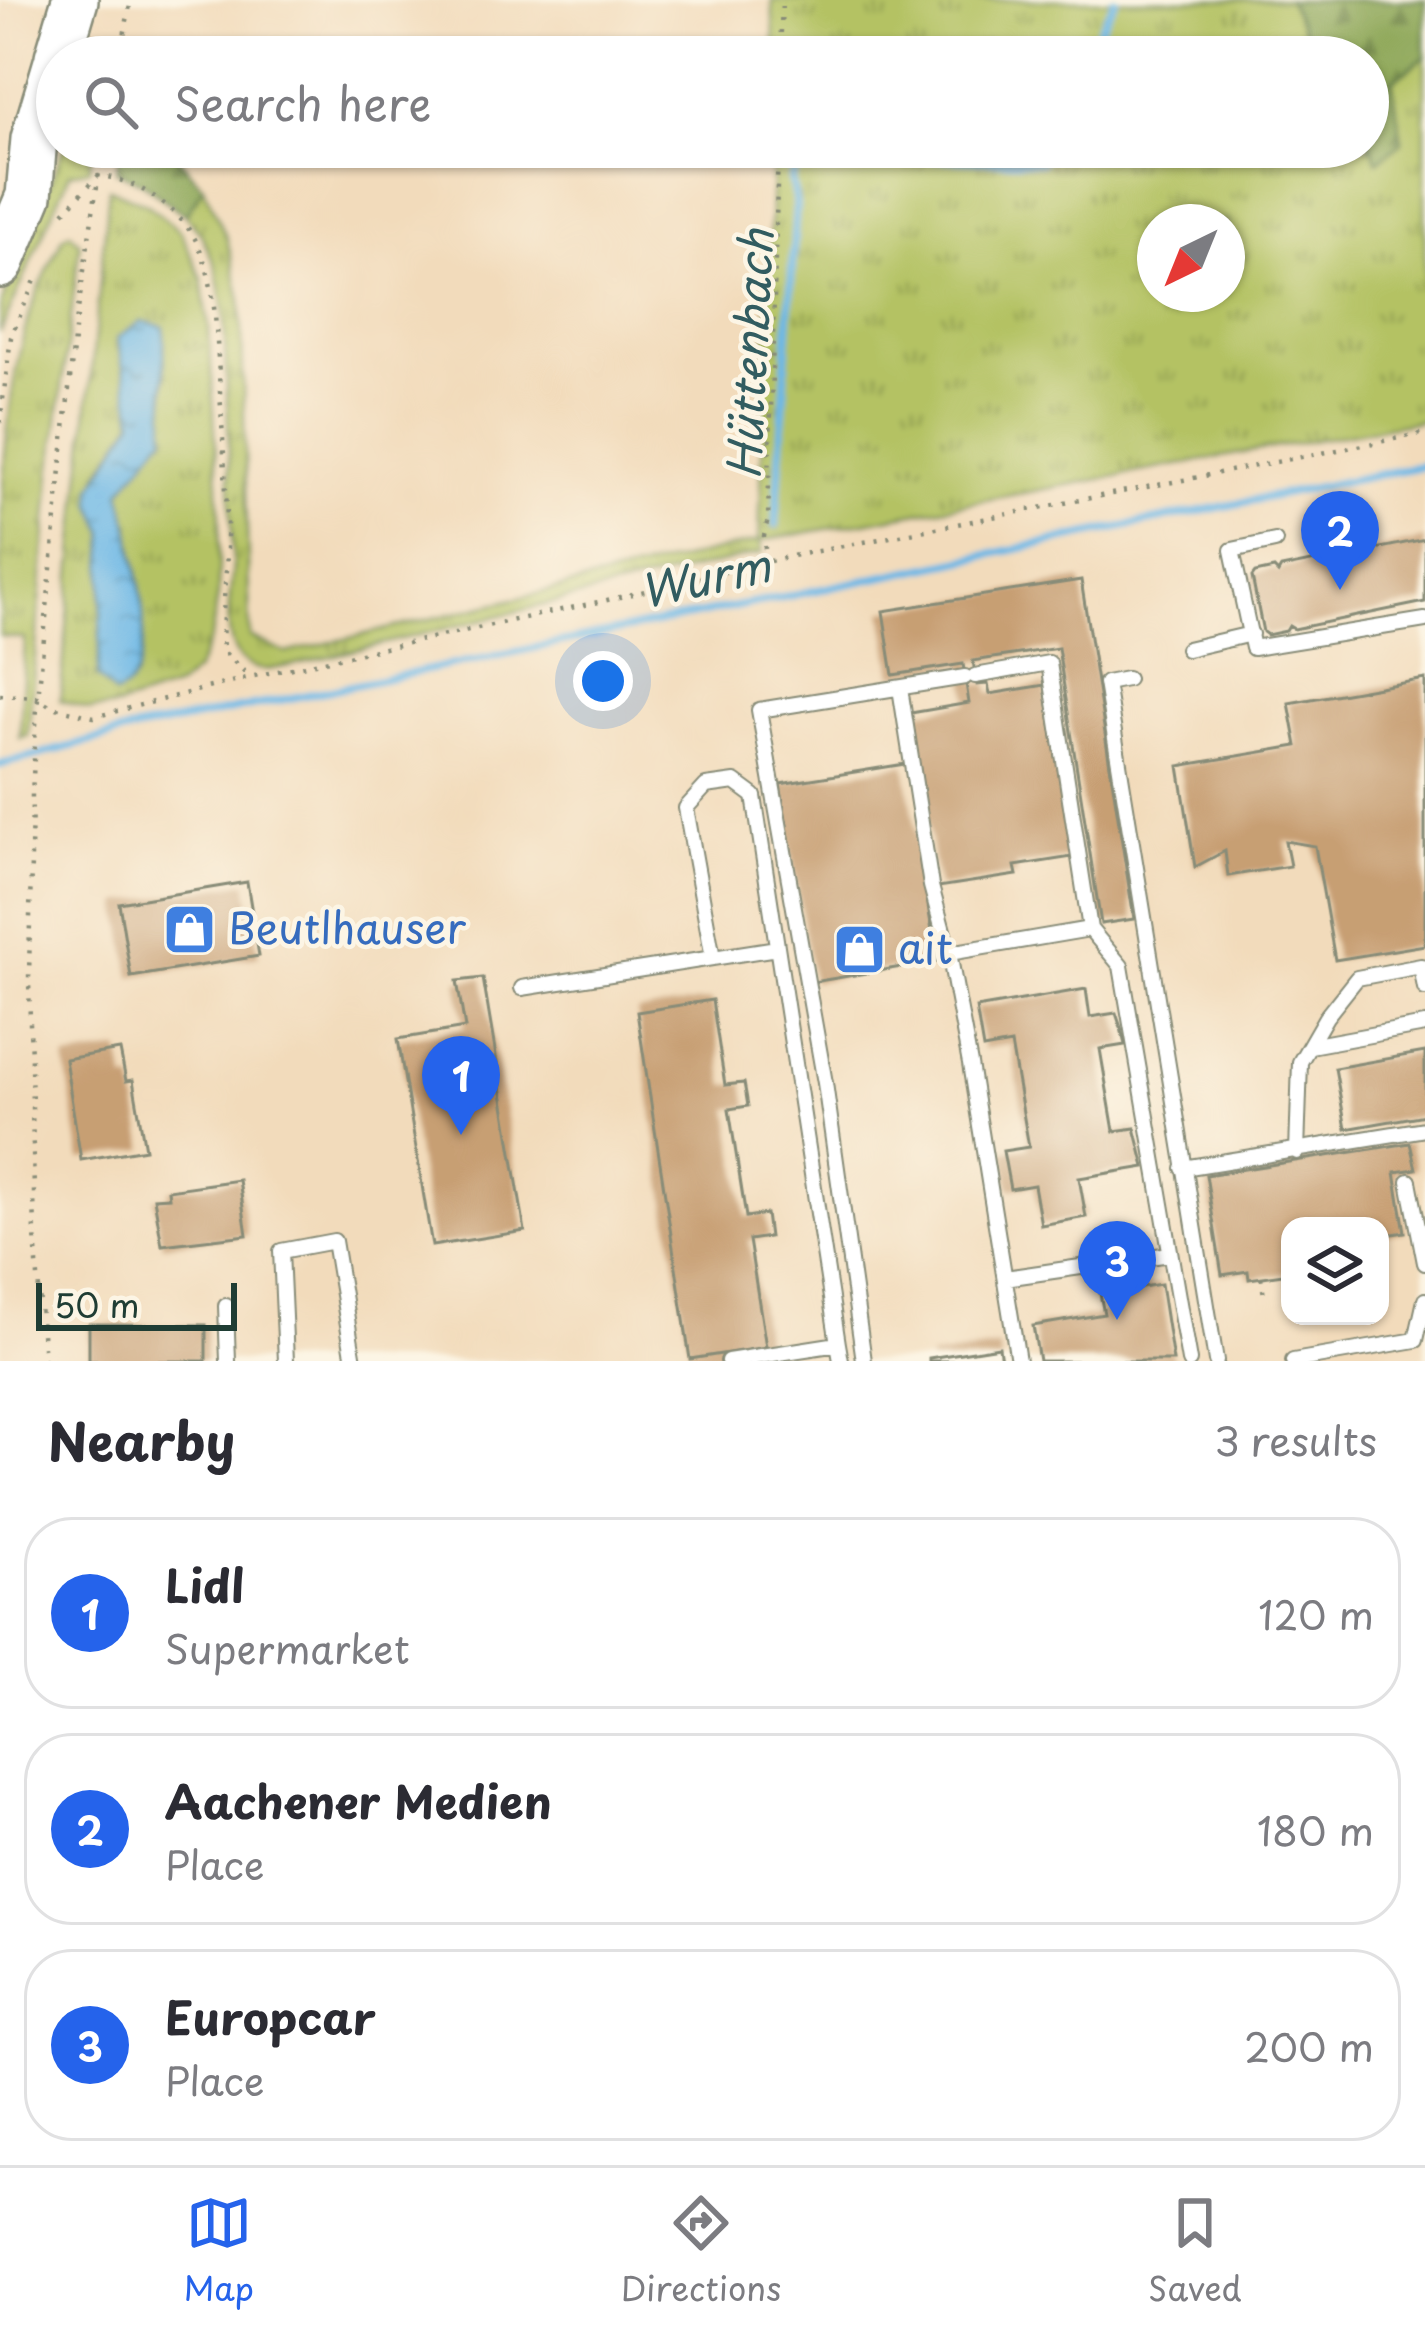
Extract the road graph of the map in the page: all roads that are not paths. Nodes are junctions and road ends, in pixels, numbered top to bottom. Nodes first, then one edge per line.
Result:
1 (75, 0) edge
2 (65, 36) edge
3 (36, 132) edge
4 (34, 139) junction
5 (0, 180) edge
6 (19, 269) edge
7 (1275, 541) dead end
8 (1425, 620) edge
9 (1250, 634) junction
10 (1187, 649) dead end
11 (1127, 679) dead end
12 (900, 688) junction
13 (1090, 929) junction
14 (777, 948) junction
15 (949, 953) junction
16 (713, 958) junction
17 (522, 988) dead end
18 (1425, 988) edge
19 (1425, 1025) edge
20 (1310, 1046) junction
21 (1425, 1129) edge
22 (1297, 1152) junction
23 (1183, 1168) junction
24 (1408, 1181) dead end
25 (1170, 1254) junction
26 (1425, 1263) edge
27 (1005, 1278) junction
28 (1425, 1300) edge
29 (226, 1306) dead end
30 (838, 1344) junction
31 (228, 1361) edge
32 (286, 1361) edge
33 (354, 1361) edge
34 (728, 1361) edge
35 (841, 1361) edge
36 (864, 1361) edge
37 (1018, 1361) edge
38 (1189, 1361) edge
39 (1216, 1361) edge
40 (1293, 1361) edge

1 - 2 main road
3 - 4 main road
4 - 5 main road
4 - 6 main road
7 - 9 lane
8 - 9 lane
9 - 10 lane
11 - 23 lane
12 - 13 lane
12 - 15 lane
12 - 36 lane
13 - 15 lane
13 - 25 lane
14 - 16 lane
14 - 16 lane
14 - 30 lane
15 - 27 lane
16 - 17 lane
18 - 20 lane
19 - 20 lane
20 - 22 lane
21 - 22 lane
22 - 23 lane
23 - 39 lane
24 - 26 lane
25 - 27 lane
25 - 38 lane
27 - 37 lane
28 - 40 lane
29 - 31 lane
30 - 34 lane
30 - 35 lane
32 - 33 lane

